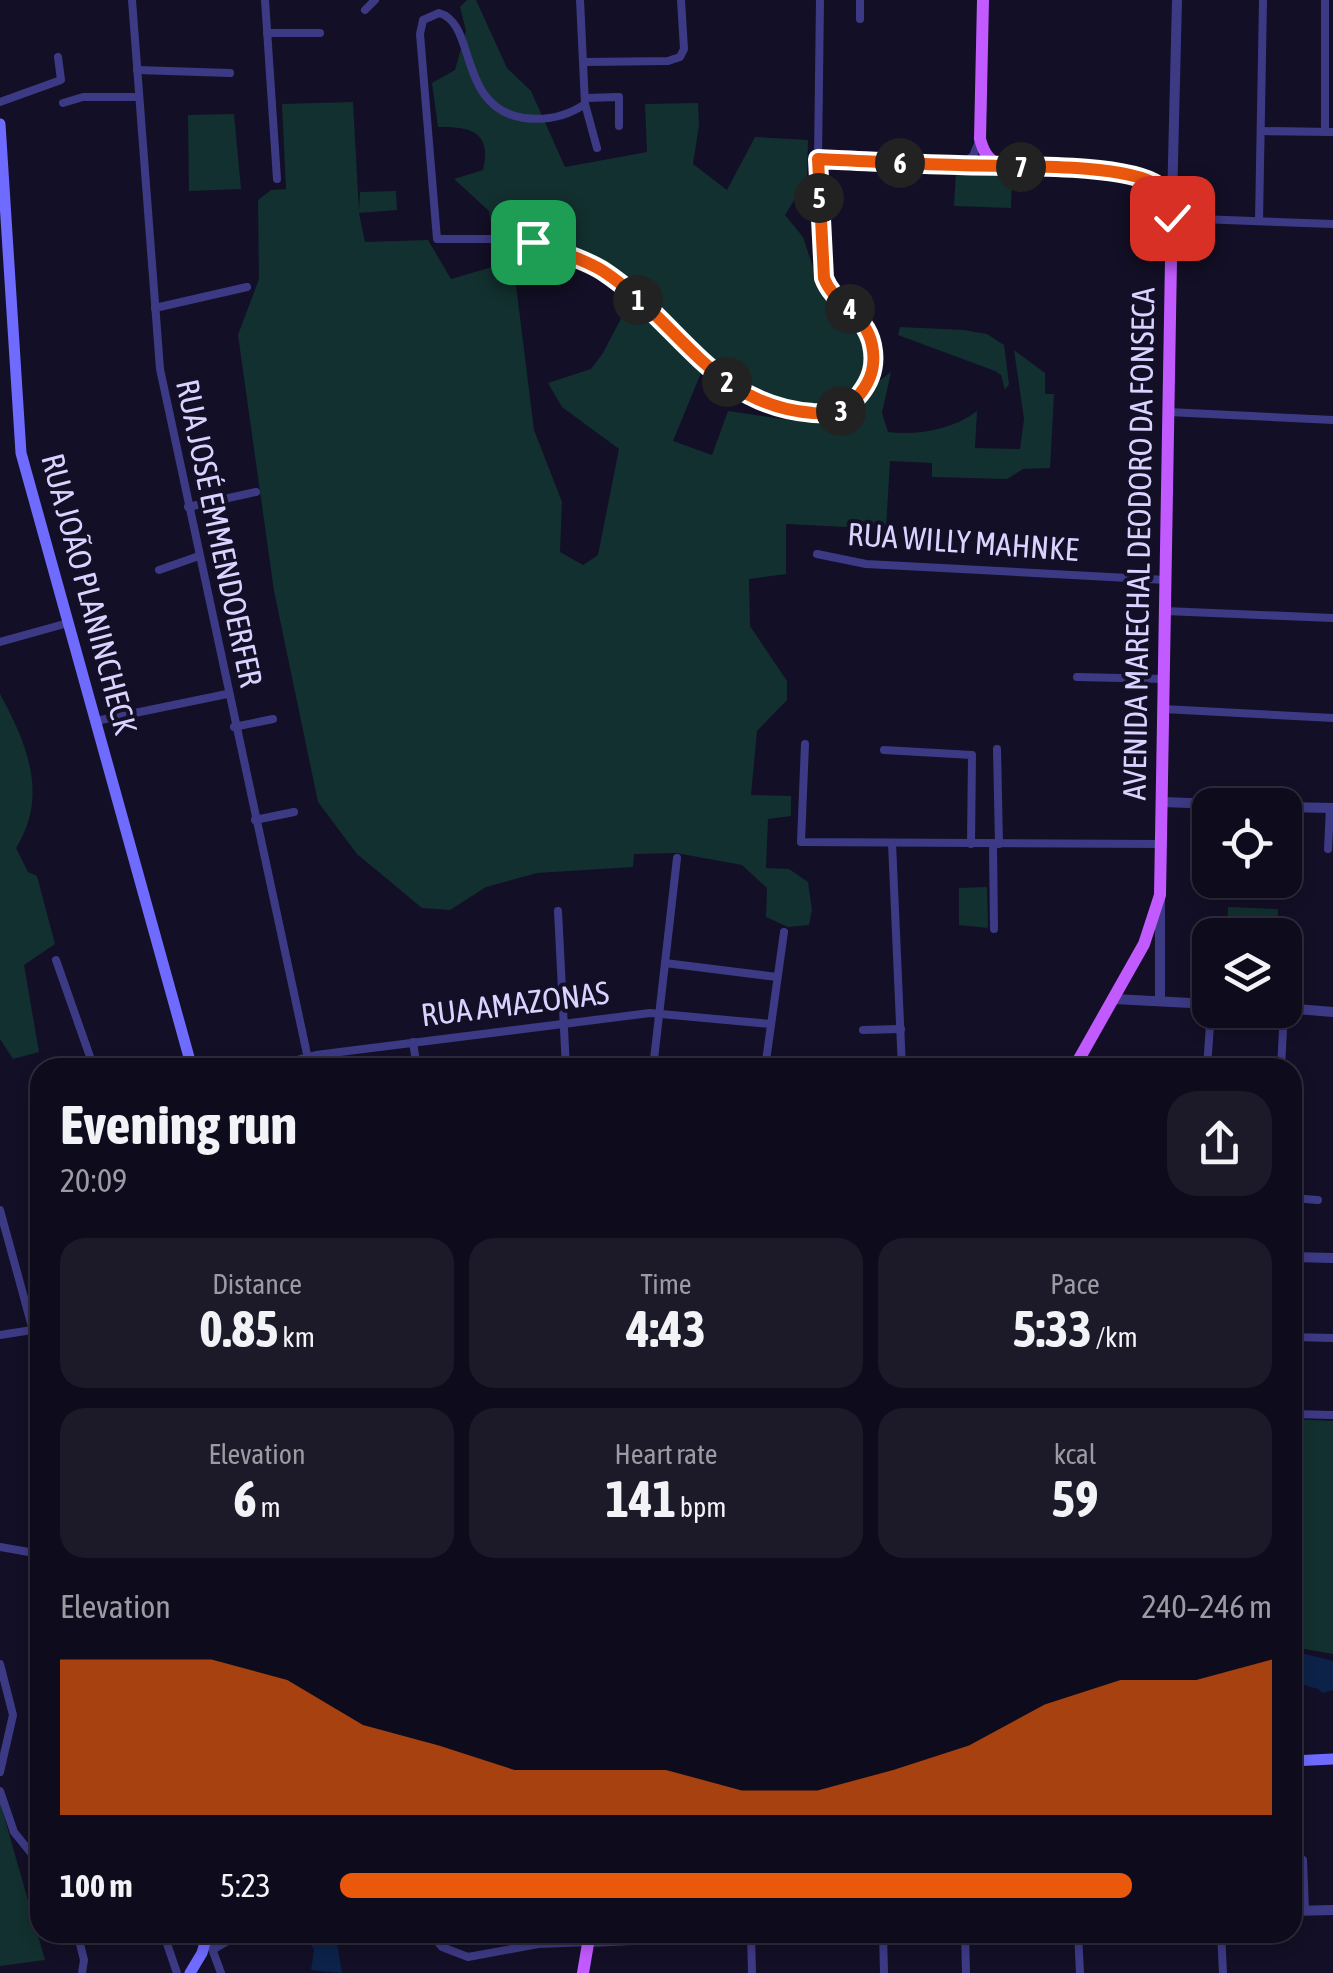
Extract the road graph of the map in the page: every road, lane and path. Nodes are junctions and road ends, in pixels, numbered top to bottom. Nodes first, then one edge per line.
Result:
1 (132, 0) edge
2 (265, 0) edge
3 (375, 0) edge
4 (580, 0) edge
5 (681, 0) edge
6 (820, 0) edge
7 (860, 0) edge
8 (983, 0) edge
9 (1177, 0) edge
10 (1263, 0) edge
11 (1325, 0) edge
12 (364, 10) dead end
13 (860, 19) dead end
14 (268, 33) junction
15 (320, 33) dead end
16 (58, 56) dead end
17 (585, 62) junction
18 (137, 70) junction
19 (230, 73) dead end
20 (139, 97) junction
21 (585, 101) junction
22 (0, 102) edge
23 (63, 103) dead end
24 (0, 124) edge
25 (619, 126) dead end
26 (1261, 130) junction
27 (1329, 132) edge
28 (980, 140) junction
29 (597, 148) dead end
30 (818, 159) junction
31 (959, 166) junction
32 (1004, 166) junction
33 (277, 179) dead end
34 (1172, 202) junction
35 (1172, 218) junction
36 (1258, 221) junction
37 (1333, 224) edge
38 (246, 287) dead end
39 (155, 308) junction
40 (1168, 412) junction
41 (1333, 420) edge
42 (256, 492) dead end
43 (188, 507) junction
44 (818, 554) dead end
45 (199, 556) junction
46 (159, 570) dead end
47 (1166, 580) junction
48 (1165, 611) junction
49 (1333, 618) edge
50 (68, 623) junction
51 (0, 642) edge
52 (1077, 677) dead end
53 (1164, 679) junction
54 (227, 694) junction
55 (1163, 710) junction
56 (1333, 718) edge
57 (273, 719) dead end
58 (96, 722) junction
59 (234, 727) junction
60 (805, 744) dead end
61 (998, 749) dead end
62 (884, 750) dead end
63 (1162, 802) junction
64 (1192, 803) edge
65 (1302, 807) edge
66 (1332, 808) edge
67 (294, 812) dead end
68 (255, 820) junction
69 (892, 843) junction
70 (971, 844) junction
71 (996, 844) junction
72 (1161, 844) junction
73 (1328, 849) dead end
74 (676, 858) dead end
75 (1160, 895) junction
76 (558, 911) dead end
77 (994, 928) dead end
78 (784, 932) dead end
79 (56, 960) dead end
80 (665, 964) junction
81 (778, 977) junction
82 (1114, 999) junction
83 (1160, 1001) junction
84 (1192, 1005) edge
85 (1302, 1010) edge
86 (660, 1012) junction
87 (1333, 1012) edge
88 (564, 1024) junction
89 (771, 1024) junction
90 (1209, 1028) edge
91 (1284, 1028) edge
92 (901, 1029) junction
93 (863, 1030) dead end
94 (413, 1042) junction
95 (308, 1056) junction
96 (90, 1058) edge
97 (189, 1058) edge
98 (301, 1058) edge
99 (415, 1058) edge
100 (566, 1058) edge
101 (655, 1058) edge
102 (766, 1058) edge
103 (902, 1058) edge
104 (1080, 1058) edge
105 (1207, 1058) edge
106 (1282, 1058) edge
107 (1302, 1199) edge
108 (1318, 1200) dead end
109 (0, 1210) edge
110 (12, 1256) junction
111 (1302, 1257) edge
112 (0, 1258) edge
113 (1333, 1258) edge
114 (30, 1323) edge
115 (30, 1330) edge
116 (0, 1335) edge
117 (1302, 1336) edge
118 (1333, 1338) edge
119 (1302, 1414) edge
120 (1333, 1415) edge
121 (0, 1547) edge
122 (30, 1552) edge
123 (0, 1664) edge
124 (1333, 1759) edge
125 (1302, 1760) edge
126 (0, 1772) edge
127 (0, 1791) edge
128 (30, 1852) edge
129 (1303, 1860) dead end
130 (1302, 1873) edge
131 (1333, 1910) edge
132 (1302, 1911) edge
133 (80, 1943) edge
134 (166, 1943) edge
135 (208, 1943) edge
136 (211, 1943) edge
137 (439, 1943) edge
138 (545, 1943) edge
139 (589, 1943) edge
140 (751, 1943) edge
141 (883, 1943) edge
142 (965, 1943) edge
143 (1079, 1943) edge
144 (1222, 1943) edge
145 (82, 1973) edge
146 (177, 1973) edge
147 (190, 1973) edge
148 (221, 1973) edge
149 (583, 1973) edge
150 (752, 1973) edge
151 (884, 1973) edge
152 (966, 1973) edge
153 (1080, 1973) edge
154 (1223, 1973) edge

1 - 18 street, RUA JOSÉ EMMENDOERFER
2 - 14 street
3 - 12 street
4 - 17 street
5 - 17 street
6 - 30 street
7 - 13 street
8 - 28 main road
9 - 34 street, AVENIDA MARECHAL DEODORO DA FONSECA
10 - 26 street
11 - 27 street
14 - 15 street
14 - 33 street
16 - 22 street
17 - 21 street
18 - 19 street
18 - 20 street, RUA JOSÉ EMMENDOERFER
20 - 23 street
20 - 39 street, RUA JOSÉ EMMENDOERFER
21 - 25 street
21 - 29 street
21 - 30 street
24 - 50 main road, RUA JOÃO PLANINCHECK
26 - 27 street
26 - 36 street
28 - 31 street
28 - 32 main road
30 - 31 street
31 - 32 street
32 - 34 main road
34 - 35 main road, AVENIDA MARECHAL DEODORO DA FONSECA
35 - 36 street
35 - 40 main road, AVENIDA MARECHAL DEODORO DA FONSECA
36 - 37 street
38 - 39 street
39 - 43 street, RUA JOSÉ EMMENDOERFER
40 - 41 street
40 - 47 main road, AVENIDA MARECHAL DEODORO DA FONSECA
42 - 43 street
43 - 45 street, RUA JOSÉ EMMENDOERFER
44 - 47 street, RUA WILLY MAHNKE
45 - 46 street
45 - 54 street, RUA JOSÉ EMMENDOERFER
47 - 48 main road, AVENIDA MARECHAL DEODORO DA FONSECA
48 - 49 street
48 - 53 main road, AVENIDA MARECHAL DEODORO DA FONSECA
50 - 51 street
50 - 58 main road, RUA JOÃO PLANINCHECK
52 - 53 street
53 - 55 main road, AVENIDA MARECHAL DEODORO DA FONSECA
54 - 58 street
54 - 59 street, RUA JOSÉ EMMENDOERFER
55 - 56 street
55 - 63 main road, AVENIDA MARECHAL DEODORO DA FONSECA
57 - 59 street
58 - 97 main road, RUA JOÃO PLANINCHECK
59 - 68 street, RUA JOSÉ EMMENDOERFER
60 - 69 street
61 - 71 street
62 - 70 street
63 - 64 street
63 - 72 main road, AVENIDA MARECHAL DEODORO DA FONSECA
65 - 66 street
66 - 73 street
67 - 68 street
68 - 95 street, RUA JOSÉ EMMENDOERFER
69 - 70 street
69 - 92 street
70 - 71 street
71 - 72 street
71 - 77 street
72 - 75 main road, AVENIDA MARECHAL DEODORO DA FONSECA
74 - 80 street
75 - 82 main road, AVENIDA MARECHAL DEODORO DA FONSECA
75 - 83 street
76 - 88 street
78 - 81 street
79 - 96 street
80 - 81 street
80 - 86 street
81 - 89 street
82 - 83 street
82 - 104 main road, AVENIDA MARECHAL DEODORO DA FONSECA
83 - 84 street
85 - 87 street
86 - 88 street, RUA AMAZONAS
86 - 89 street, RUA AMAZONAS
86 - 101 street
88 - 94 street, RUA AMAZONAS
88 - 100 street
89 - 102 street
90 - 105 street
91 - 106 street
92 - 93 street
92 - 103 street
94 - 95 street, RUA AMAZONAS
94 - 99 street
95 - 98 street, RUA AMAZONAS
107 - 108 street
109 - 110 street
110 - 112 street
110 - 114 street
111 - 113 street
115 - 116 street
117 - 118 street
119 - 120 street
121 - 122 street
123 - 126 street
124 - 125 main road
127 - 128 street
129 - 130 street
131 - 132 street
133 - 145 street
134 - 146 street
135 - 147 main road
136 - 148 street
137 - 138 street
139 - 149 main road
140 - 150 street
141 - 151 street
142 - 152 street
143 - 153 street
144 - 154 street

